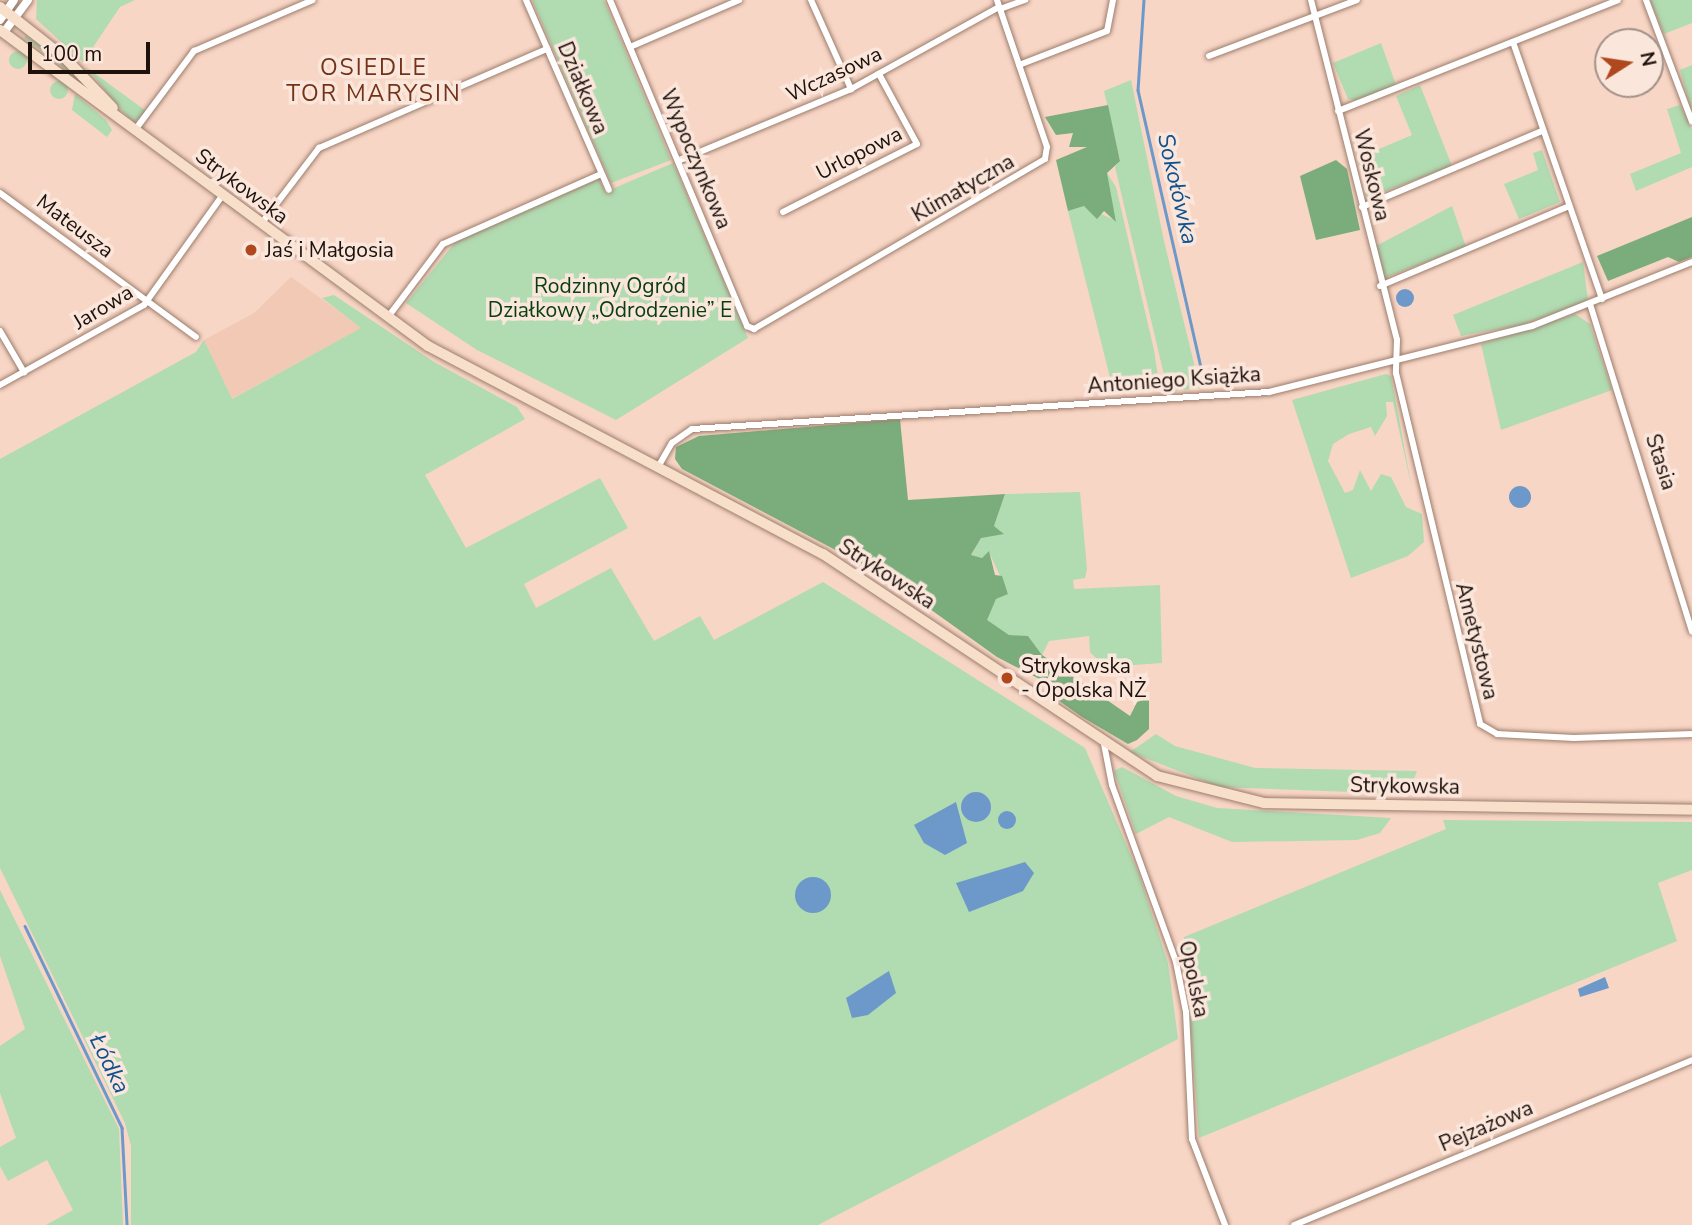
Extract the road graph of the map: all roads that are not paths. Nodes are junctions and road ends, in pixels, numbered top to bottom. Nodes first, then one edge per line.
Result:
1 (14, 0) edge
2 (28, 0) edge
3 (313, 0) edge
4 (526, 0) edge
5 (610, 0) edge
6 (739, 0) edge
7 (811, 0) edge
8 (1025, 0) edge
9 (1113, 0) edge
10 (1311, 0) edge
11 (1357, 0) edge
12 (1618, 0) edge
13 (1646, 0) edge
14 (999, 5) edge
15 (5, 14) edge
16 (1315, 14) junction
17 (2, 31) edge
18 (1513, 42) junction
19 (629, 47) junction
20 (547, 49) junction
21 (1209, 56) dead end
22 (1019, 65) junction
23 (879, 74) junction
24 (852, 89) junction
25 (1338, 111) junction
26 (1692, 122) edge
27 (135, 130) junction
28 (1542, 131) junction
29 (678, 161) junction
30 (601, 174) junction
31 (609, 190) dead end
32 (0, 193) edge
33 (222, 196) junction
34 (1362, 206) junction
35 (1567, 207) junction
36 (783, 212) dead end
37 (261, 224) junction
38 (1692, 262) edge
39 (1380, 286) junction
40 (1602, 299) junction
41 (147, 302) junction
42 (1590, 304) junction
43 (387, 318) junction
44 (751, 329) joint
45 (0, 331) edge
46 (196, 337) dead end
47 (1398, 357) junction
48 (24, 372) junction
49 (0, 385) edge
50 (658, 467) junction
51 (1692, 632) edge
52 (1692, 734) edge
53 (1104, 744) junction
54 (1692, 810) edge
55 (1692, 1060) edge
56 (1225, 1225) edge
57 (1294, 1225) edge

1 - 15 street
2 - 15 street
3 - 27 street
4 - 20 street, Działkowa
5 - 19 street, Wypoczynkowa
6 - 19 street
7 - 24 street
8 - 14 street, Wczasowa
9 - 22 street
10 - 16 street, Woskowa
11 - 16 street
12 - 18 street
13 - 26 street
14 - 22 street, Klimatyczna
14 - 23 street, Wczasowa
15 - 17 street
15 - 27 main road, Strykowska
16 - 21 street
16 - 25 street, Woskowa
17 - 27 main road, Strykowska
18 - 25 street
18 - 28 street
19 - 29 street, Wypoczynkowa
20 - 30 street, Działkowa
20 - 37 street
22 - 44 street, Klimatyczna
23 - 24 street, Wczasowa
23 - 36 street, Urlopowa
24 - 29 street, Wczasowa
25 - 34 street, Woskowa
27 - 33 main road, Strykowska
28 - 34 street
28 - 35 street
29 - 44 street, Wypoczynkowa
30 - 31 street, Działkowa
30 - 43 street
32 - 41 street, Mateusza
33 - 37 main road, Strykowska
33 - 41 street, Jarowa
34 - 39 street, Woskowa
35 - 39 street
35 - 40 street
37 - 43 main road, Strykowska
38 - 40 street, Antoniego Książka
39 - 47 street, Woskowa
40 - 42 street, Antoniego Książka
41 - 46 street, Mateusza
41 - 48 street, Jarowa
42 - 47 street, Antoniego Książka
42 - 51 street, Stasia
43 - 50 main road, Strykowska
45 - 48 street
47 - 50 street, Antoniego Książka
47 - 52 street, Ametystowa
48 - 49 street, Jarowa
50 - 53 main road, Strykowska
53 - 54 main road, Strykowska
53 - 56 street, Opolska
55 - 57 street, Pejzażowa

